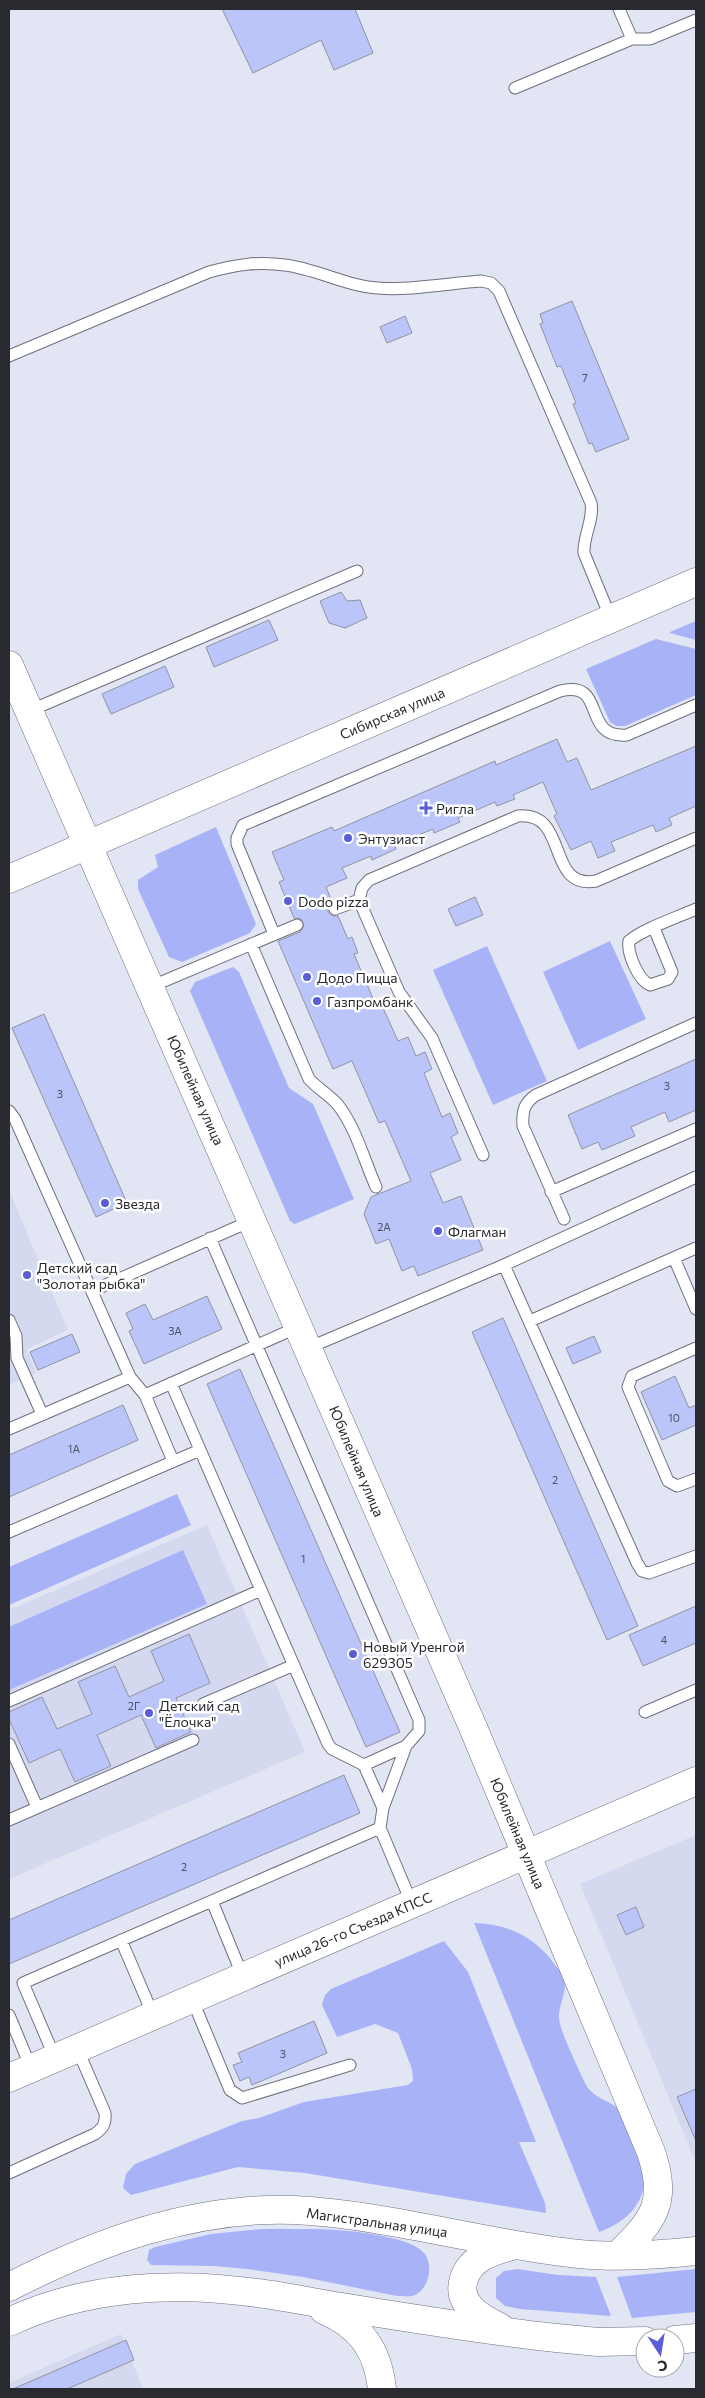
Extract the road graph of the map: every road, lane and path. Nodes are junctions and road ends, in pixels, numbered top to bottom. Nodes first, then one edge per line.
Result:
1 (619, 9) edge
2 (696, 20) edge
3 (632, 39) junction
4 (515, 88) dead end
5 (9, 356) edge
6 (357, 571) dead end
7 (696, 584) edge
8 (611, 619) junction
9 (9, 665) edge
10 (696, 705) edge
11 (29, 711) junction
12 (696, 838) edge
13 (88, 845) junction
14 (9, 879) edge
15 (359, 900) junction
16 (335, 909) dead end
17 (696, 910) edge
18 (297, 925) dead end
19 (654, 928) junction
20 (274, 934) junction
21 (251, 944) junction
22 (150, 988) junction
23 (696, 1023) edge
24 (9, 1111) edge
25 (696, 1129) edge
26 (483, 1155) dead end
27 (696, 1177) edge
28 (376, 1187) dead end
29 (551, 1192) junction
30 (564, 1219) dead end
31 (253, 1220) junction
32 (210, 1238) junction
33 (696, 1248) edge
34 (674, 1258) junction
35 (504, 1265) junction
36 (92, 1290) junction
37 (696, 1309) edge
38 (9, 1320) edge
39 (530, 1321) junction
40 (304, 1337) junction
41 (256, 1345) junction
42 (696, 1348) edge
43 (13, 1360) edge
44 (130, 1377) junction
45 (171, 1383) junction
46 (144, 1395) junction
47 (42, 1414) junction
48 (9, 1428) edge
49 (200, 1450) junction
50 (173, 1461) junction
51 (696, 1479) edge
52 (9, 1532) edge
53 (696, 1556) edge
54 (261, 1590) junction
55 (294, 1665) junction
56 (696, 1690) edge
57 (9, 1702) edge
58 (203, 1704) dead end
59 (645, 1712) dead end
60 (192, 1740) dead end
61 (9, 1744) edge
62 (406, 1746) junction
63 (364, 1765) junction
64 (696, 1781) edge
65 (37, 1808) junction
66 (383, 1808) junction
67 (9, 1820) edge
68 (380, 1828) junction
69 (527, 1854) junction
70 (212, 1900) junction
71 (412, 1904) junction
72 (121, 1940) junction
73 (243, 1977) junction
74 (192, 1999) junction
75 (9, 2015) edge
76 (153, 2015) junction
77 (43, 2063) edge
78 (350, 2065) dead end
79 (9, 2173) edge
80 (515, 2245) junction
81 (696, 2251) edge
82 (618, 2255) junction
83 (9, 2287) edge
84 (302, 2301) junction
85 (9, 2322) edge
86 (508, 2333) junction
87 (635, 2341) edge
88 (382, 2389) edge

1 - 3 lane
2 - 3 lane
3 - 4 lane
5 - 8 lane
6 - 11 lane
7 - 8 main road, Сибирская улица
8 - 13 main road, Сибирская улица
9 - 11 main road, Юбилейная улица
10 - 20 lane
11 - 13 main road, Юбилейная улица
12 - 15 lane
13 - 14 main road, Сибирская улица
13 - 22 main road, Юбилейная улица
15 - 16 lane
15 - 26 lane
17 - 19 lane
18 - 20 lane
19 - 19 lane
20 - 21 lane
21 - 22 lane
21 - 28 lane
22 - 31 main road, Юбилейная улица
23 - 29 lane
24 - 36 lane
25 - 29 lane
27 - 35 lane
29 - 30 lane
31 - 32 lane
31 - 40 main road, Юбилейная улица
32 - 36 lane
32 - 41 lane
33 - 34 lane
34 - 37 lane
34 - 39 lane
35 - 39 lane
35 - 40 lane
36 - 44 lane
38 - 43 lane
39 - 53 lane
40 - 41 lane
40 - 69 main road, Юбилейная улица
41 - 45 lane
41 - 62 lane
42 - 51 lane
43 - 47 lane
44 - 46 lane
44 - 47 lane
45 - 46 lane
45 - 49 lane
46 - 50 lane
47 - 48 lane
49 - 50 lane
49 - 54 lane
50 - 52 lane
54 - 55 lane
54 - 57 lane
55 - 58 lane
55 - 63 lane
56 - 59 lane
60 - 65 lane
61 - 65 lane
62 - 63 lane
62 - 66 lane
63 - 66 lane
64 - 69 main road, улица 26-го Съезда КПСС
65 - 67 lane
66 - 68 lane
68 - 70 lane
68 - 71 lane
69 - 71 main road, улица 26-го Съезда КПСС
69 - 82 main road, Юбилейная улица
70 - 72 lane
70 - 73 lane
71 - 73 main road, улица 26-го Съезда КПСС
72 - 76 lane
72 - 77 lane
73 - 74 main road, улица 26-го Съезда КПСС
74 - 76 main road, улица 26-го Съезда КПСС
74 - 78 lane
75 - 77 lane
76 - 77 main road, улица 26-го Съезда КПСС
77 - 79 lane
80 - 82 main road, Магистральная улица
80 - 83 main road, Магистральная улица
80 - 86 main road
81 - 82 main road, Магистральная улица
84 - 85 main road
84 - 86 main road
84 - 88 main road
86 - 87 main road

